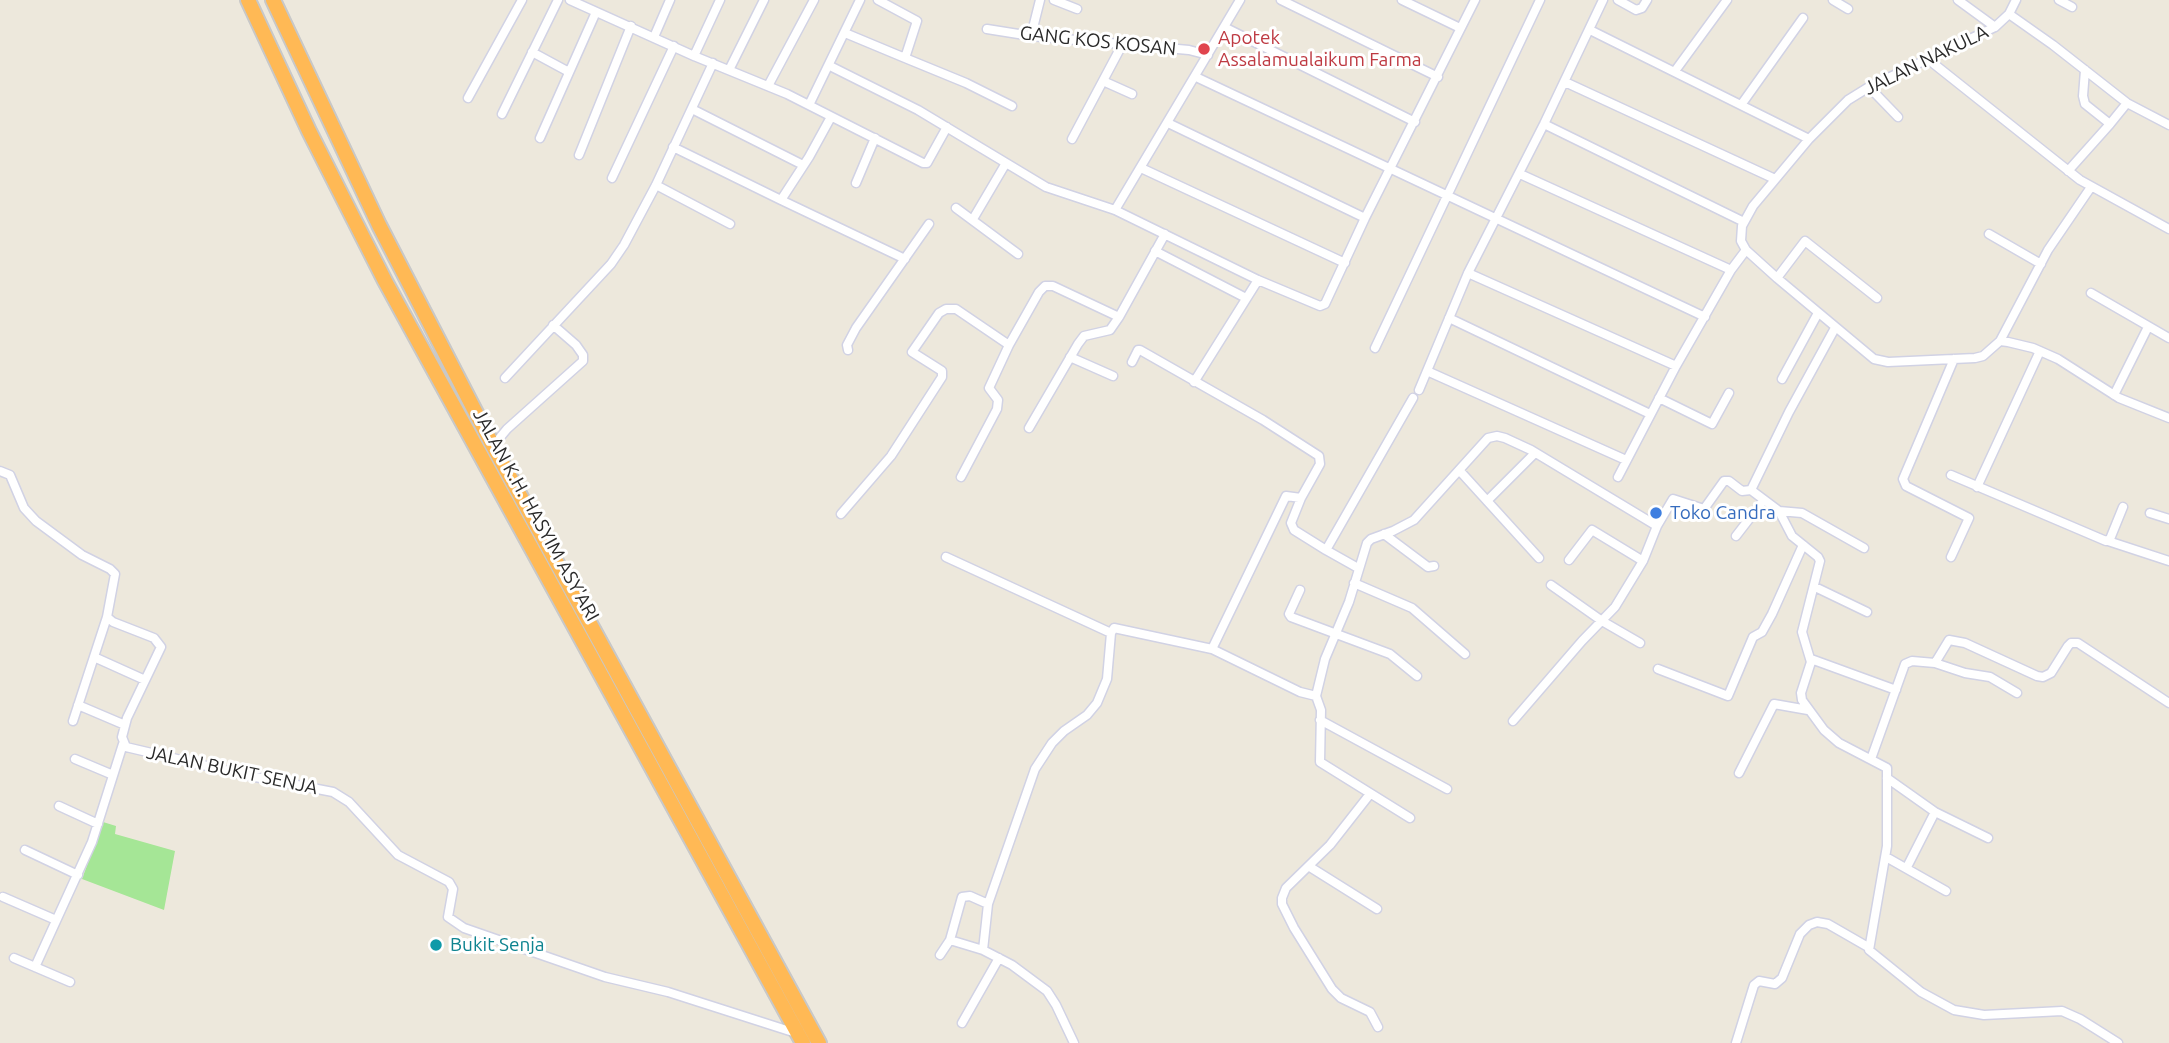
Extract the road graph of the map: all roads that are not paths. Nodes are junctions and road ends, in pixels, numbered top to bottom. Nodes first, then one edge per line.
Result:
1 (248, 0) edge
2 (273, 0) edge
3 (522, 0) edge
4 (558, 0) edge
5 (570, 0) edge
6 (670, 0) edge
7 (720, 0) edge
8 (764, 0) edge
9 (814, 0) edge
10 (860, 0) edge
11 (878, 0) edge
12 (1040, 0) edge
13 (1054, 0) edge
14 (1240, 0) edge
15 (1281, 0) edge
16 (1402, 0) edge
17 (1475, 0) edge
18 (1540, 0) edge
19 (1603, 0) edge
20 (1618, 0) edge
21 (1647, 0) edge
22 (1727, 0) edge
23 (1833, 0) edge
24 (1958, 0) edge
25 (2015, 0) edge
26 (2059, 0) edge
27 (2072, 7) dead end
28 (1077, 9) dead end
29 (1848, 9) dead end
30 (596, 12) junction
31 (2009, 14) junction
32 (1803, 18) dead end
33 (631, 26) junction
34 (1224, 27) junction
35 (1995, 27) junction
36 (1460, 28) junction
37 (987, 29) dead end
38 (1590, 30) junction
39 (845, 33) junction
40 (1031, 36) junction
41 (653, 37) junction
42 (1122, 45) junction
43 (674, 46) junction
44 (532, 52) junction
45 (1208, 55) junction
46 (694, 56) junction
47 (905, 58) junction
48 (1929, 60) junction
49 (713, 63) junction
50 (830, 66) junction
51 (729, 70) junction
52 (2084, 70) junction
53 (1675, 71) junction
54 (569, 72) junction
55 (1438, 76) junction
56 (1196, 77) junction
57 (1103, 81) junction
58 (1565, 82) junction
59 (768, 86) junction
60 (1870, 87) junction
61 (1132, 94) dead end
62 (468, 98) dead end
63 (2127, 103) junction
64 (809, 105) junction
65 (1741, 105) junction
66 (1012, 106) dead end
67 (692, 110) junction
68 (502, 114) dead end
69 (831, 117) junction
70 (1898, 117) dead end
71 (1415, 122) junction
72 (1168, 123) junction
73 (1544, 124) junction
74 (2109, 124) junction
75 (2169, 125) edge
76 (947, 127) junction
77 (540, 138) dead end
78 (875, 138) junction
79 (1072, 139) dead end
80 (1809, 139) junction
81 (673, 147) junction
82 (579, 155) dead end
83 (1006, 163) junction
84 (803, 165) junction
85 (1141, 168) junction
86 (1391, 169) junction
87 (2068, 171) junction
88 (1520, 174) junction
89 (612, 178) dead end
90 (1775, 179) junction
91 (856, 183) dead end
92 (656, 185) junction
93 (2091, 187) junction
94 (1448, 195) junction
95 (780, 200) junction
96 (956, 208) dead end
97 (1115, 210) junction
98 (1365, 218) junction
99 (973, 219) junction
100 (1497, 219) junction
101 (1744, 222) junction
102 (730, 224) dead end
103 (929, 224) dead end
104 (2169, 229) edge
105 (1165, 234) junction
106 (1989, 234) dead end
107 (1746, 250) junction
108 (1155, 251) junction
109 (1018, 254) dead end
110 (905, 259) junction
111 (1345, 262) junction
112 (2041, 264) junction
113 (1731, 270) junction
114 (1468, 273) junction
115 (1777, 278) junction
116 (1258, 280) junction
117 (2091, 293) dead end
118 (1246, 298) junction
119 (1877, 298) dead end
120 (1818, 313) junction
121 (1119, 317) junction
122 (1704, 317) junction
123 (1449, 318) junction
124 (553, 326) junction
125 (2148, 327) junction
126 (1835, 328) junction
127 (2169, 338) edge
128 (2000, 341) junction
129 (1009, 345) junction
130 (1375, 348) dead end
131 (848, 350) dead end
132 (2040, 351) junction
133 (1070, 357) junction
134 (1954, 359) junction
135 (1132, 362) dead end
136 (1676, 366) junction
137 (1427, 371) junction
138 (1113, 376) dead end
139 (505, 378) dead end
140 (1782, 379) dead end
141 (1194, 382) junction
142 (1729, 393) dead end
143 (2114, 394) junction
144 (1659, 398) junction
145 (1650, 414) junction
146 (2169, 418) edge
147 (1030, 428) dead end
148 (493, 446) junction
149 (1535, 453) junction
150 (1626, 460) junction
151 (1459, 470) junction
152 (0, 471) edge
153 (1951, 475) dead end
154 (961, 477) dead end
155 (1618, 477) dead end
156 (1977, 487) junction
157 (1751, 490) junction
158 (1301, 498) junction
159 (1487, 501) junction
160 (1763, 501) junction
161 (2123, 507) dead end
162 (1779, 511) junction
163 (2150, 513) dead end
164 (841, 514) dead end
165 (2169, 519) edge
166 (1657, 526) junction
167 (1384, 534) junction
168 (1735, 536) dead end
169 (2108, 541) junction
170 (1803, 545) junction
171 (1864, 548) dead end
172 (1326, 550) junction
173 (946, 557) dead end
174 (1951, 557) dead end
175 (1539, 558) dead end
176 (1569, 560) dead end
177 (1643, 561) junction
178 (2169, 561) edge
179 (1434, 566) dead end
180 (1358, 568) junction
181 (1354, 583) junction
182 (1551, 585) dead end
183 (1815, 587) junction
184 (1300, 590) dead end
185 (1867, 612) dead end
186 (107, 617) junction
187 (1602, 621) junction
188 (1111, 633) junction
189 (1336, 633) junction
190 (1640, 643) dead end
191 (1212, 649) junction
192 (1465, 654) dead end
193 (94, 657) junction
194 (1811, 659) junction
195 (1935, 663) junction
196 (1658, 669) dead end
197 (1417, 676) dead end
198 (145, 680) junction
199 (1896, 690) junction
200 (2017, 693) dead end
201 (1316, 696) junction
202 (2169, 703) edge
203 (78, 705) junction
204 (1809, 710) junction
205 (1320, 719) junction
206 (73, 721) dead end
207 (1513, 721) dead end
208 (125, 725) junction
209 (123, 744) junction
210 (1871, 759) junction
211 (75, 760) dead end
212 (1740, 773) dead end
213 (113, 775) junction
214 (1887, 778) junction
215 (1447, 789) dead end
216 (1370, 794) junction
217 (59, 806) dead end
218 (1935, 812) junction
219 (1410, 818) dead end
220 (98, 824) junction
221 (1988, 838) dead end
222 (25, 850) dead end
223 (1886, 857) junction
224 (1310, 867) junction
225 (1907, 867) junction
226 (78, 875) junction
227 (1946, 891) dead end
228 (3, 897) dead end
229 (988, 904) junction
230 (1377, 909) dead end
231 (56, 920) junction
232 (950, 940) junction
233 (1868, 947) junction
234 (982, 950) junction
235 (940, 955) dead end
236 (14, 958) dead end
237 (999, 958) junction
238 (35, 967) junction
239 (70, 982) dead end
240 (962, 1023) dead end
241 (1378, 1027) dead end
242 (801, 1039) edge
243 (819, 1043) edge
244 (1074, 1043) edge
245 (1735, 1043) edge
246 (2118, 1043) edge

1 - 242 highway, JALAN K.H. HASYIM ASY'ARI
2 - 148 highway, JALAN K.H. HASYIM ASY'ARI
3 - 62 street
4 - 44 street
5 - 30 street
6 - 41 street
7 - 46 street
8 - 51 street
9 - 59 street
10 - 39 street
11 - 47 street
12 - 40 street
13 - 28 street
14 - 34 street
15 - 55 street
16 - 36 street
17 - 36 street
18 - 94 street
19 - 38 street
20 - 21 street
22 - 53 street
23 - 29 street
24 - 35 street
25 - 31 street, JALAN NAKULA
26 - 27 street
30 - 33 street
30 - 54 street
31 - 35 street, JALAN NAKULA
31 - 52 street
32 - 65 street
33 - 41 street
33 - 82 street
34 - 45 street
34 - 71 street
35 - 48 street, JALAN NAKULA
36 - 55 street
37 - 40 street, GANG KOS KOSAN
38 - 53 street
38 - 58 street
39 - 47 street
39 - 50 street
40 - 42 street, GANG KOS KOSAN
41 - 43 street
42 - 45 street, GANG KOS KOSAN
42 - 57 street
43 - 46 street
43 - 89 street
44 - 54 street
44 - 68 street
45 - 56 street
46 - 49 street
47 - 66 street
48 - 60 street, JALAN NAKULA
48 - 87 street
49 - 51 street
49 - 67 street
50 - 64 street
50 - 76 street
51 - 59 street
52 - 63 street
52 - 74 street
53 - 65 street
54 - 77 street
55 - 71 street
56 - 72 street
56 - 86 street
57 - 61 street
57 - 79 street
58 - 73 street
58 - 90 street
59 - 64 street
60 - 70 street
60 - 80 street, JALAN NAKULA
63 - 74 street
63 - 75 street
64 - 69 street
65 - 80 street
67 - 81 street
67 - 84 street
69 - 78 street
69 - 84 street
71 - 86 street
72 - 85 street
72 - 98 street
73 - 88 street
73 - 101 street
74 - 87 street
76 - 78 street
76 - 83 street
78 - 91 street
80 - 90 street, JALAN NAKULA
81 - 92 street
81 - 95 street
83 - 97 street
83 - 99 street
84 - 95 street
85 - 97 street
85 - 111 street
86 - 94 street
86 - 98 street
87 - 93 street
88 - 100 street
88 - 113 street
90 - 101 street, JALAN NAKULA
92 - 102 street
92 - 124 street
93 - 104 street
93 - 112 street
94 - 100 street
94 - 130 street
95 - 110 street
96 - 99 street
97 - 105 street
98 - 111 street
99 - 109 street
100 - 114 street
100 - 122 street
101 - 107 street
103 - 110 street
105 - 108 street
105 - 116 street
106 - 112 street
107 - 113 street
107 - 115 street
108 - 118 street
108 - 121 street
110 - 131 street
111 - 116 street
112 - 128 street
113 - 122 street
114 - 123 street
114 - 136 street
115 - 119 street
115 - 120 street
116 - 118 street
117 - 125 street
118 - 141 street
120 - 126 street
120 - 140 street
121 - 129 street
121 - 133 street
122 - 136 street
123 - 137 street
123 - 145 street
124 - 139 street
124 - 148 street
125 - 127 street
125 - 143 street
126 - 134 street
126 - 157 street
128 - 132 street
128 - 134 street
129 - 154 street
129 - 164 street
132 - 143 street
132 - 156 street
133 - 138 street
133 - 147 street
134 - 174 street
135 - 141 street
136 - 144 street
137 - 150 street
137 - 172 street
141 - 158 street
142 - 144 street
143 - 146 street
144 - 145 street
145 - 150 street
148 - 243 highway, JALAN K.H. HASYIM ASY'ARI
149 - 151 street
149 - 159 street
149 - 166 street
150 - 155 street
151 - 159 street
151 - 167 street
152 - 186 street
153 - 156 street
156 - 169 street
157 - 160 street
157 - 166 street
158 - 172 street
158 - 191 street
159 - 175 street
160 - 162 street
160 - 168 street
161 - 169 street
162 - 170 street
162 - 171 street
163 - 165 street
166 - 177 street
167 - 179 street
167 - 180 street
169 - 178 street
170 - 183 street
170 - 196 street
172 - 180 street
173 - 188 street
176 - 177 street
177 - 187 street
180 - 181 street
181 - 189 street
181 - 192 street
182 - 187 street
183 - 185 street
183 - 194 street
184 - 189 street
186 - 193 street
186 - 198 street, JALAN BUKIT SENJA
187 - 190 street
187 - 207 street
188 - 191 street
188 - 229 street
189 - 197 street
189 - 201 street
191 - 201 street
193 - 198 street
193 - 203 street
194 - 199 street
194 - 204 street
195 - 199 street
195 - 200 street
195 - 202 street
198 - 208 street, JALAN BUKIT SENJA
199 - 210 street
201 - 205 street
203 - 206 street
203 - 208 street
204 - 210 street
204 - 212 street
205 - 215 street
205 - 216 street
208 - 209 street, JALAN BUKIT SENJA
209 - 213 street
209 - 242 street, JALAN BUKIT SENJA
210 - 214 street
211 - 213 street
213 - 220 street
214 - 218 street
214 - 223 street
216 - 219 street
216 - 224 street
217 - 220 street
218 - 221 street
218 - 225 street
220 - 226 street
222 - 226 street
223 - 225 street
223 - 233 street
224 - 230 street
224 - 241 street
225 - 227 street
226 - 231 street
228 - 231 street
229 - 232 street
229 - 234 street
231 - 238 street
232 - 234 street
232 - 235 street
233 - 245 street
233 - 246 street
234 - 237 street
236 - 238 street
237 - 240 street
237 - 244 street
238 - 239 street

